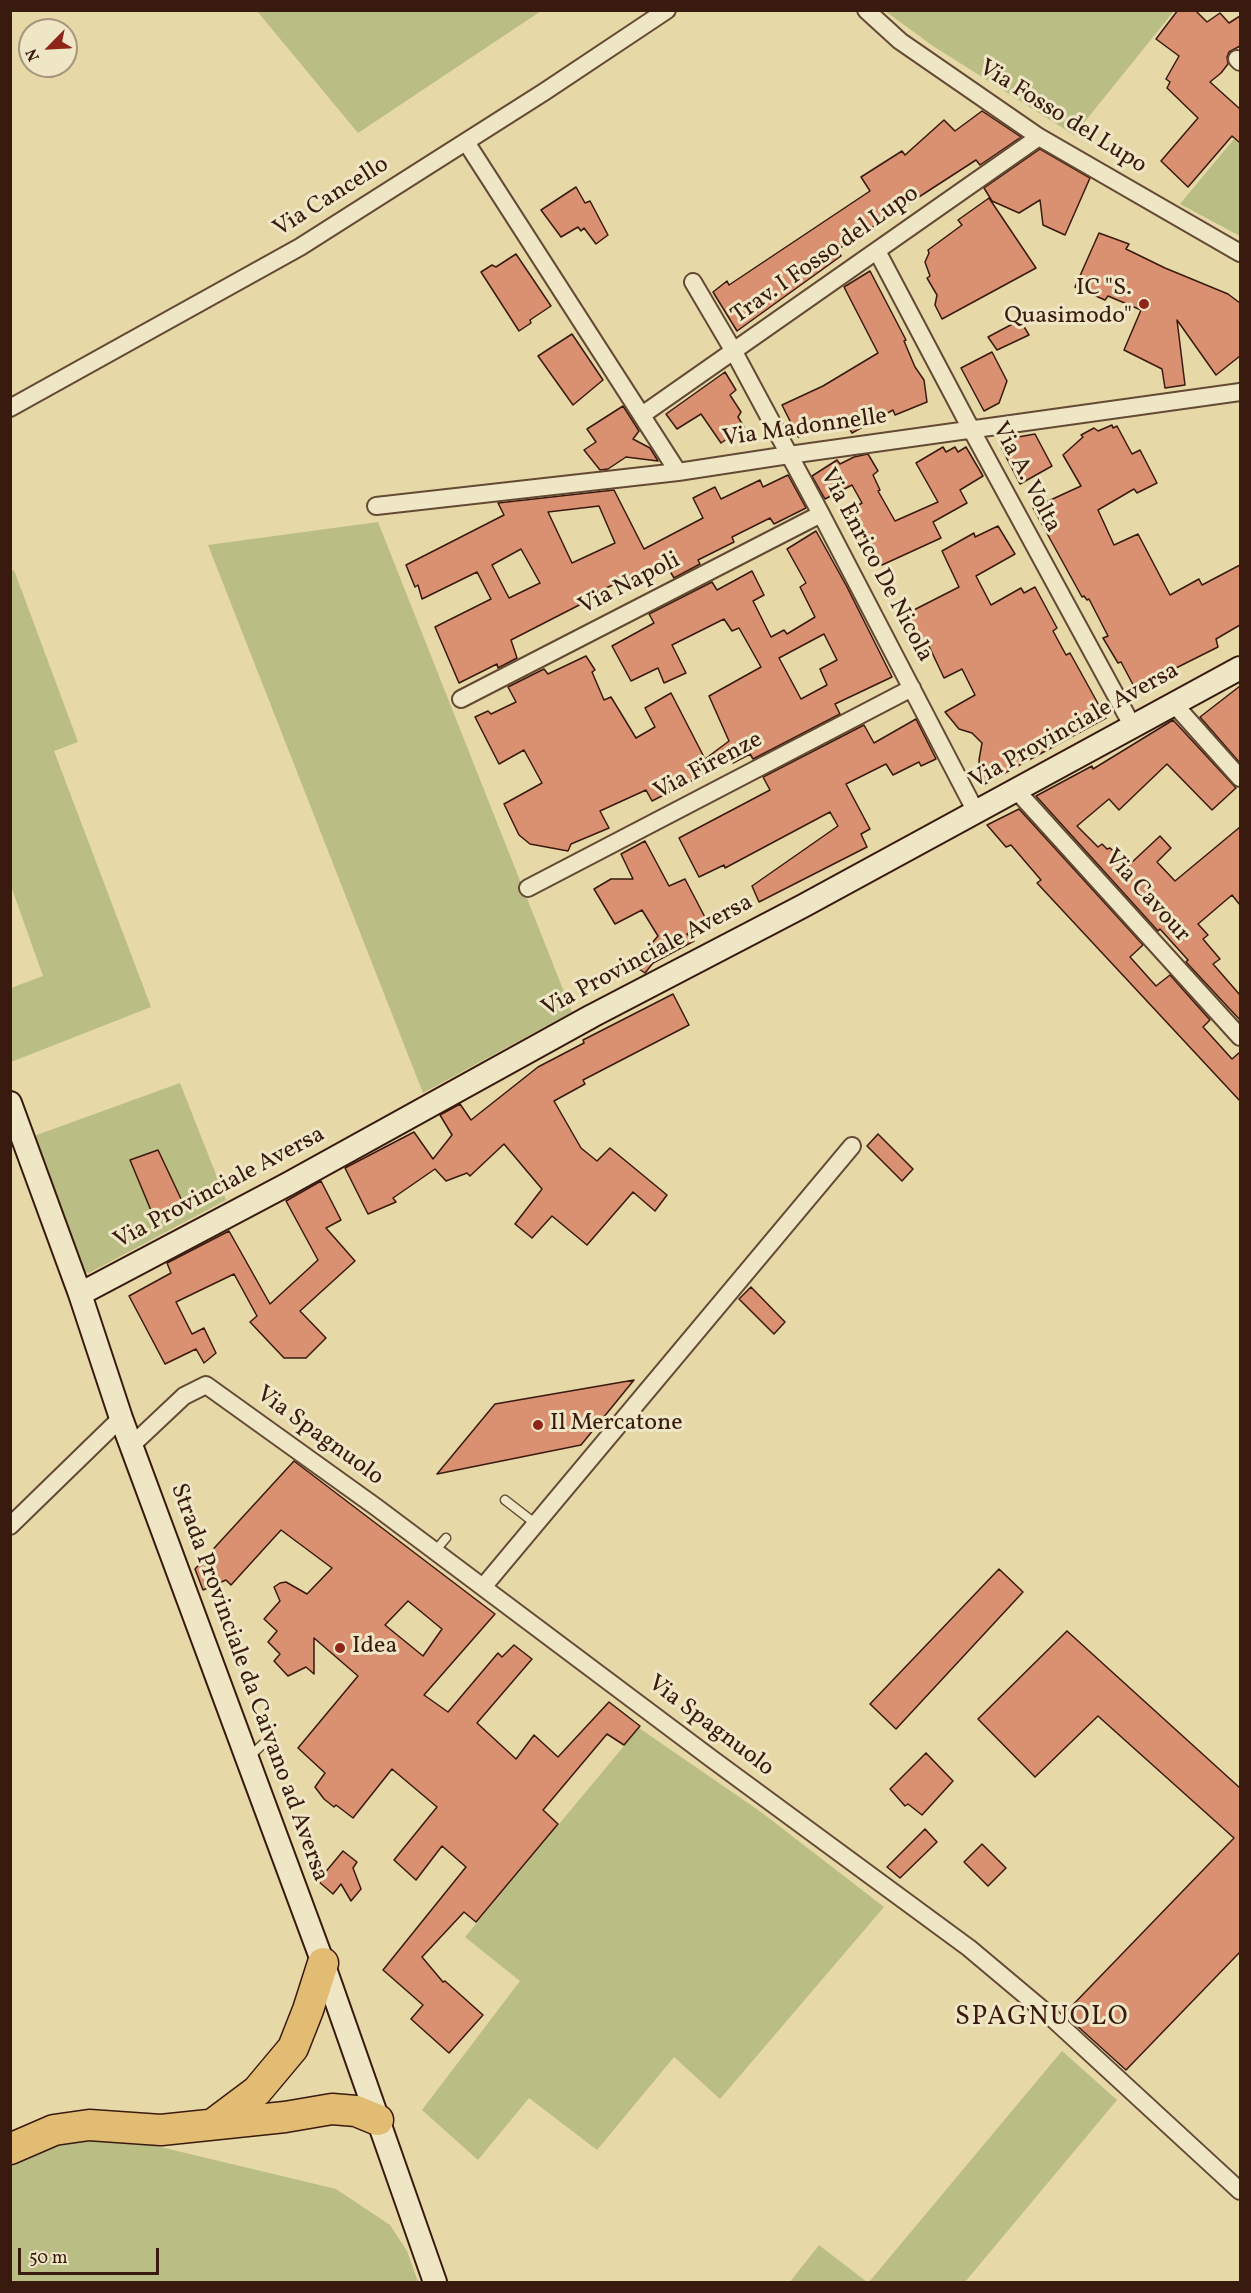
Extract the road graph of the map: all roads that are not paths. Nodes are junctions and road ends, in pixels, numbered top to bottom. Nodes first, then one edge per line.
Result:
1 (667, 10) edge
2 (866, 10) edge
3 (1039, 136) junction
4 (466, 142) junction
5 (877, 251) junction
6 (1240, 253) edge
7 (693, 282) dead end
8 (733, 350) junction
9 (1240, 392) edge
10 (10, 408) edge
11 (642, 416) junction
12 (971, 429) junction
13 (789, 455) junction
14 (678, 472) junction
15 (376, 506) dead end
16 (821, 514) junction
17 (1240, 668) edge
18 (912, 688) junction
19 (461, 699) dead end
20 (1174, 704) junction
21 (1133, 727) junction
22 (1240, 778) edge
23 (1016, 790) junction
24 (976, 812) junction
25 (528, 888) dead end
26 (1240, 1037) edge
27 (10, 1103) edge
28 (852, 1146) dead end
29 (80, 1294) junction
30 (121, 1418) junction
31 (132, 1445) junction
32 (505, 1500) dead end
33 (536, 1524) junction
34 (10, 1526) edge
35 (483, 1587) junction
36 (322, 1963) junction
37 (378, 2120) junction
38 (211, 2125) junction
39 (10, 2149) edge
40 (1240, 2191) edge
41 (435, 2283) edge

1 - 4 street, Via Cancello
2 - 3 street, Via Fosso del Lupo
3 - 5 street, Trav. I Fosso del Lupo
3 - 6 street, Via Fosso del Lupo
4 - 10 street, Via Cancello
4 - 11 street
5 - 8 street, Trav. I Fosso del Lupo
5 - 12 street, Via A. Volta
7 - 8 street, Via Enrico De Nicola
8 - 11 street, Trav. I Fosso del Lupo
8 - 13 street, Via Enrico De Nicola
9 - 12 street, Via Madonnelle
11 - 14 street
12 - 13 street, Via Madonnelle
12 - 21 street, Via A. Volta
13 - 14 street, Via Madonnelle
13 - 16 street, Via Enrico De Nicola
14 - 15 street, Via Madonnelle
16 - 18 street, Via Enrico De Nicola
16 - 19 street, Via Napoli
17 - 20 street, Via Provinciale Aversa
18 - 24 street, Via Enrico De Nicola
18 - 25 street, Via Firenze
20 - 21 street, Via Provinciale Aversa
20 - 22 street
21 - 23 street, Via Provinciale Aversa
23 - 24 street, Via Provinciale Aversa
23 - 26 street, Via Cavour
24 - 29 street, Via Provinciale Aversa
27 - 29 street, Strada Provinciale da Caivano ad Aversa
28 - 33 street
29 - 30 street, Strada Provinciale da Caivano ad Aversa
30 - 31 street, Strada Provinciale da Caivano ad Aversa
30 - 34 street
31 - 35 street, Via Spagnuolo
31 - 36 street, Strada Provinciale da Caivano ad Aversa
32 - 33 lane
33 - 35 street
35 - 40 street, Via Spagnuolo
36 - 37 street, Strada Provinciale da Caivano ad Aversa
36 - 38 highway
37 - 38 highway
37 - 41 street, Strada Provinciale da Caivano ad Aversa
38 - 39 highway

